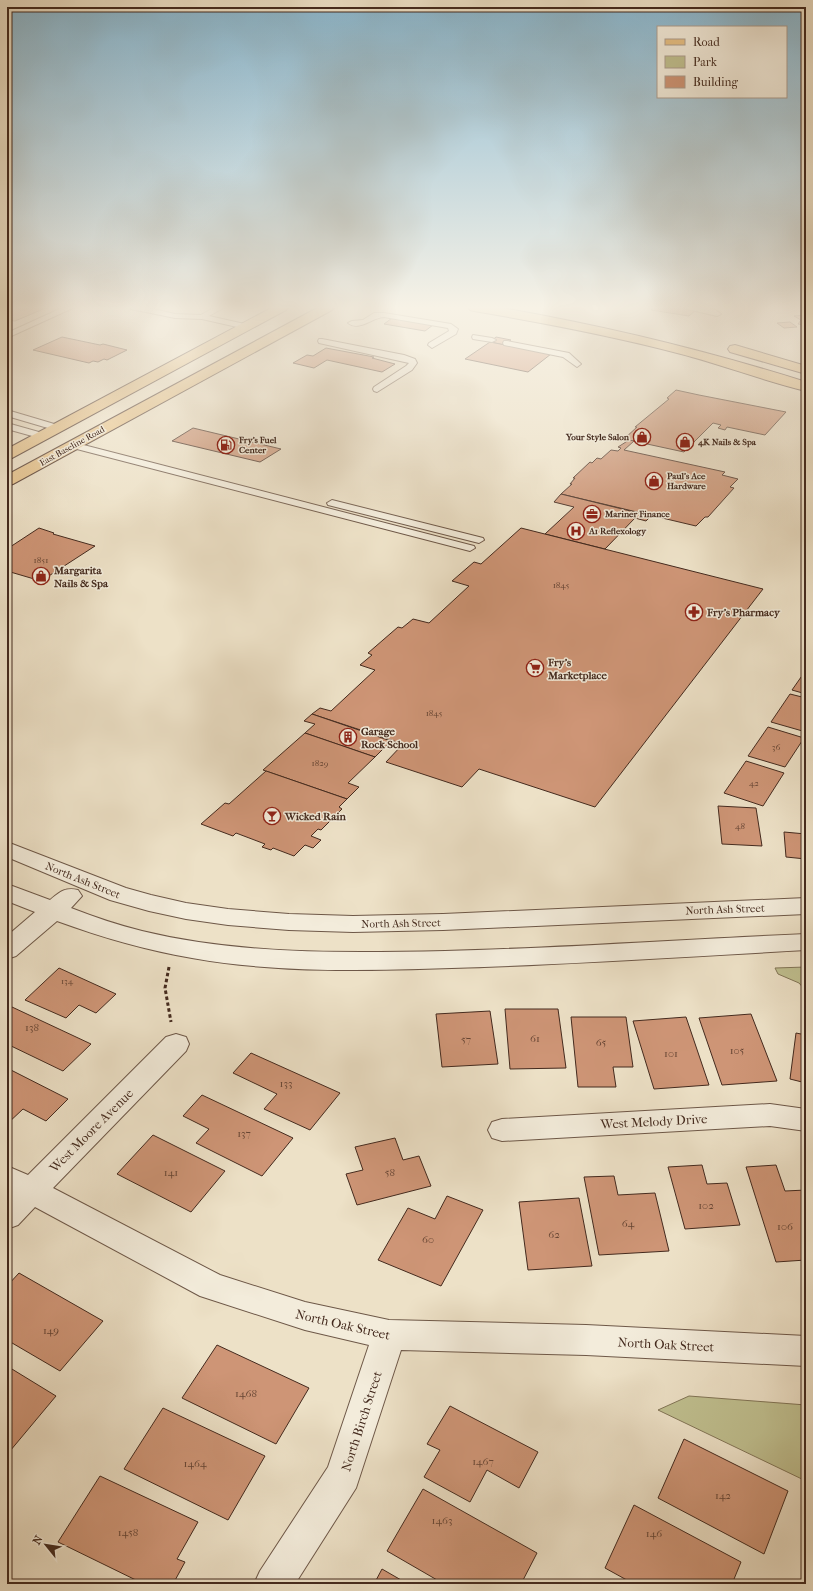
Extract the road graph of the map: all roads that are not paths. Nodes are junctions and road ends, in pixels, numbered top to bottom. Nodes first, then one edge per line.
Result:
1 (145, 381) edge
2 (191, 381) edge
3 (389, 381) edge
4 (787, 381) edge
5 (806, 387) edge
6 (377, 389) dead end
7 (7, 413) edge
8 (7, 426) edge
9 (58, 428) junction
10 (43, 436) junction
11 (78, 442) junction
12 (7, 455) edge
13 (7, 481) edge
14 (479, 540) dead end
15 (470, 548) dead end
16 (7, 849) edge
17 (7, 892) edge
18 (61, 903) junction
19 (806, 906) edge
20 (806, 942) edge
21 (7, 950) edge
22 (176, 1044) road end
23 (806, 1120) edge
24 (502, 1130) dead end
25 (19, 1184) edge
26 (7, 1216) edge
27 (389, 1335) junction
28 (806, 1351) edge
29 (273, 1584) edge

1 - 9 main road
2 - 11 main road, East Baseline Road
3 - 6 lane
4 - 5 main road
7 - 9 lane
8 - 10 lane
9 - 10 main road
10 - 12 main road
11 - 13 main road, East Baseline Road
11 - 14 lane
11 - 15 lane
16 - 19 street, North Ash Street
17 - 18 street
18 - 20 street
18 - 21 street
22 - 25 street, West Moore Avenue
23 - 24 street, West Melody Drive
25 - 26 street, West Moore Avenue
25 - 27 street, North Oak Street
27 - 28 street, North Oak Street
27 - 29 street, North Birch Street

